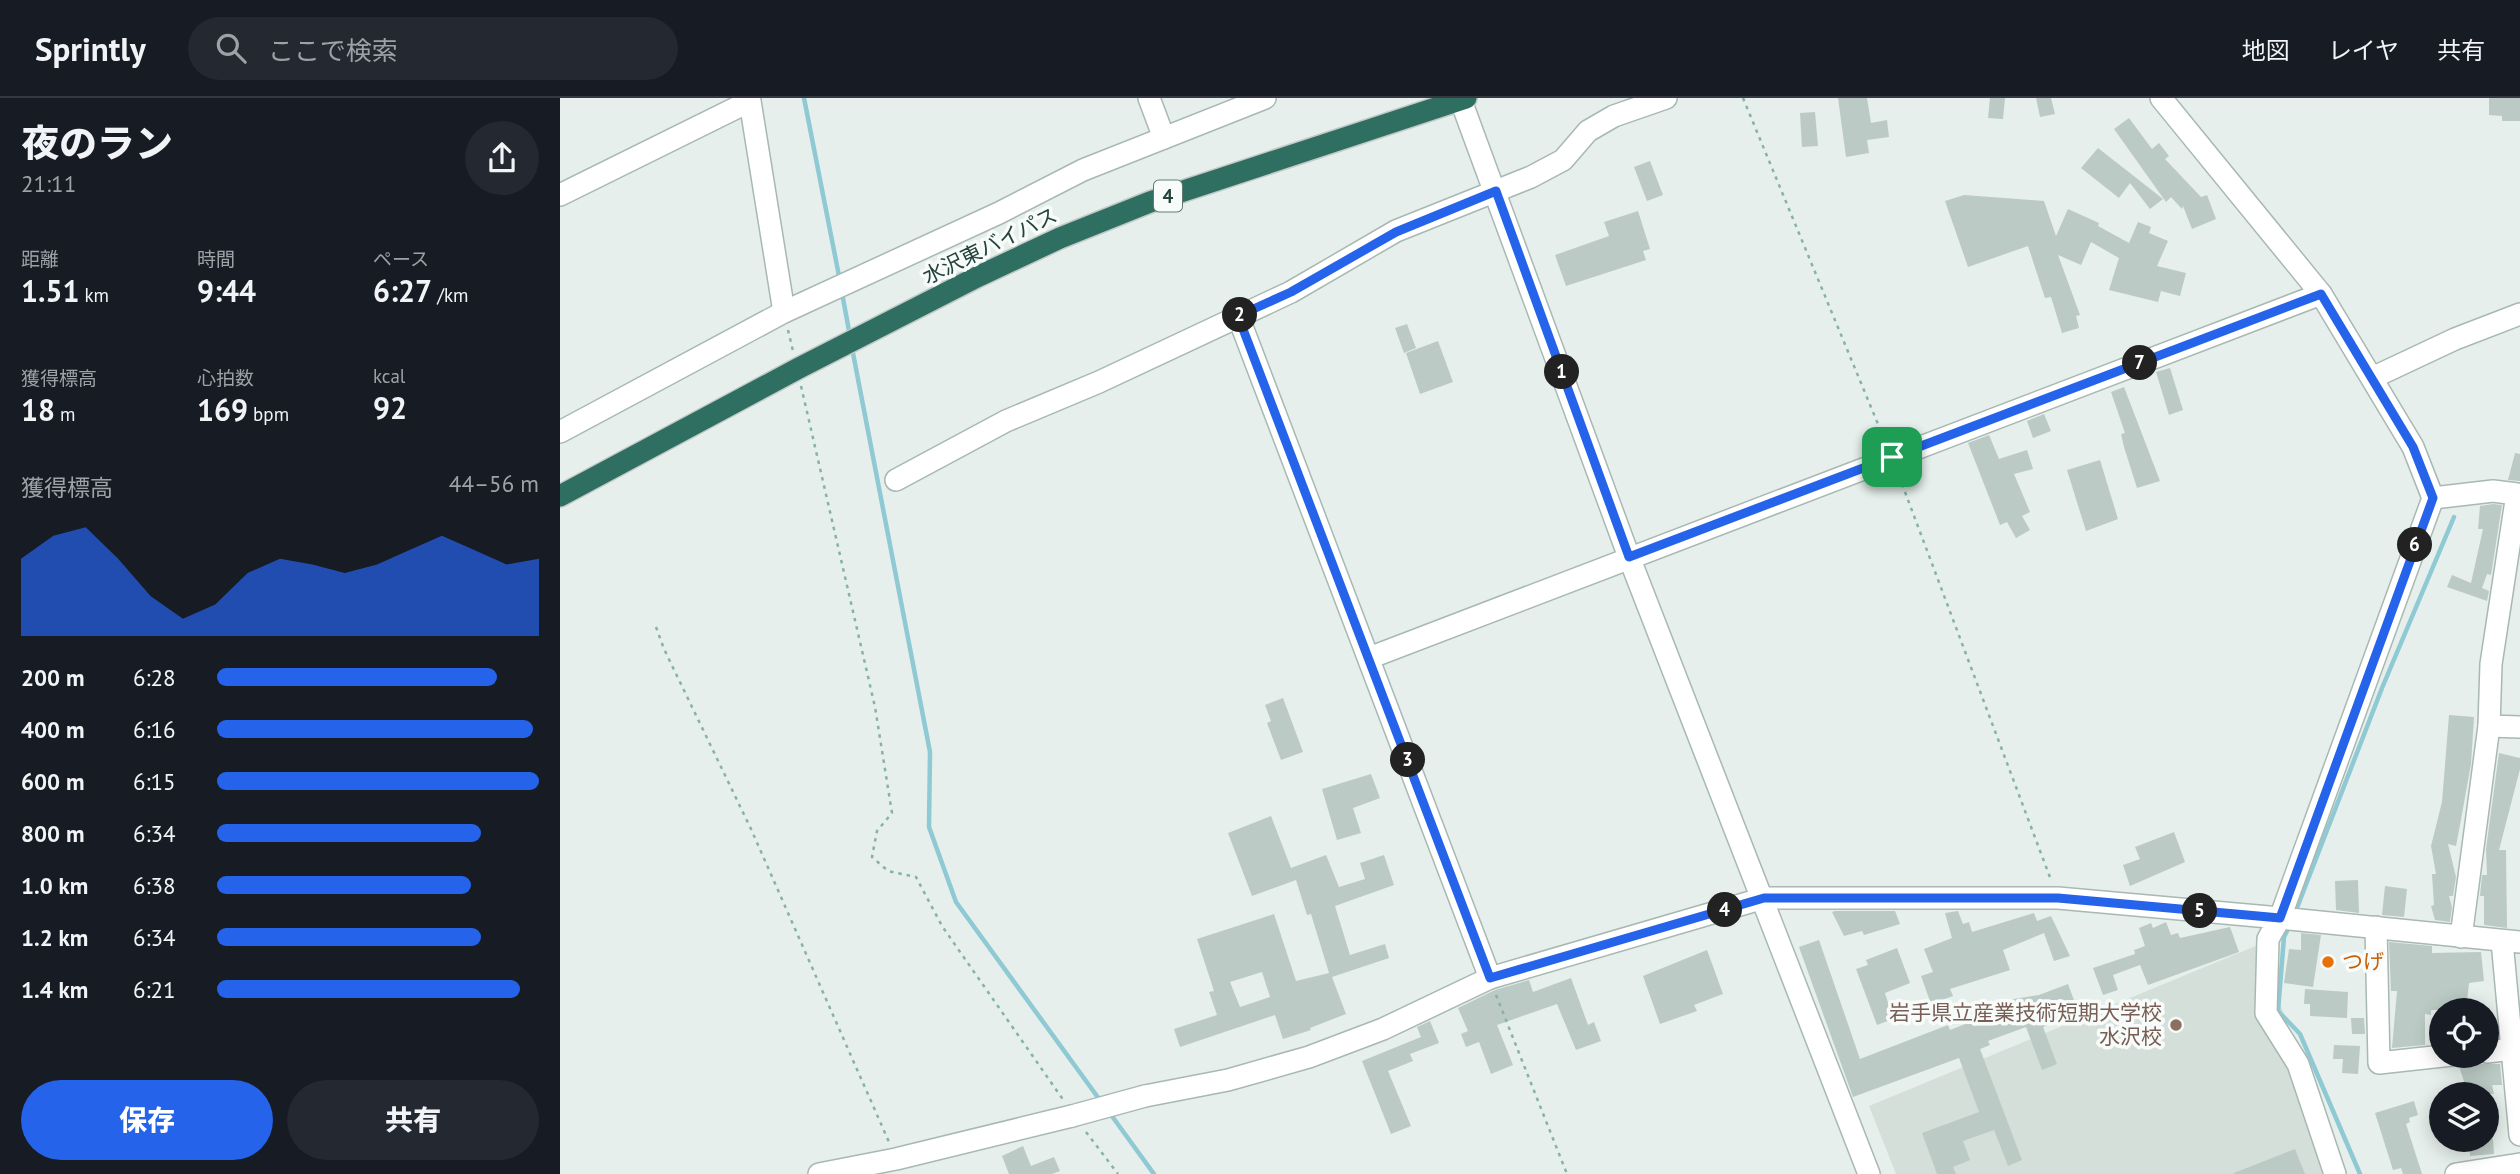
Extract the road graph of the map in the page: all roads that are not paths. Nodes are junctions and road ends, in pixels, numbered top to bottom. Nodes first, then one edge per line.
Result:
1 (1149, 98) edge
2 (1265, 98) edge
3 (1666, 98) edge
4 (2161, 98) edge
5 (1462, 99) edge
6 (1164, 138) junction
7 (1496, 191) junction
8 (560, 195) edge
9 (2321, 294) junction
10 (784, 312) junction
11 (2520, 314) edge
12 (1238, 316) junction
13 (2372, 378) junction
14 (560, 432) edge
15 (896, 480) dead end
16 (560, 496) edge
17 (2433, 498) junction
18 (1629, 557) junction
19 (1369, 658) junction
20 (2490, 726) junction
21 (2520, 727) edge
22 (1764, 898) junction
23 (2280, 918) junction
24 (2376, 928) junction
25 (2461, 937) junction
26 (2511, 941) edge
27 (1490, 978) junction
28 (2512, 1049) junction
29 (2499, 1051) edge
30 (2429, 1058) edge
31 (2520, 1135) edge
32 (2520, 1164) edge
33 (819, 1174) edge
34 (1869, 1174) edge
35 (2335, 1174) edge
36 (2456, 1174) edge

1 - 6 street
2 - 6 street
3 - 7 street
4 - 9 street
5 - 7 street
5 - 16 highway, 水沢東バイパス / 4
6 - 10 street
7 - 12 street
7 - 18 street
8 - 10 street
9 - 13 street
9 - 18 street
10 - 14 street
11 - 13 street
12 - 15 street
12 - 19 street
13 - 17 street
17 - 20 street
17 - 23 street
18 - 19 street
18 - 22 street
19 - 27 street
20 - 21 street
20 - 25 street
22 - 23 street
22 - 27 street
22 - 34 street
23 - 24 street
23 - 35 street
24 - 25 street
24 - 30 street
25 - 26 street
26 - 28 street
27 - 33 street, bridge
28 - 29 street
28 - 31 street
32 - 36 street

